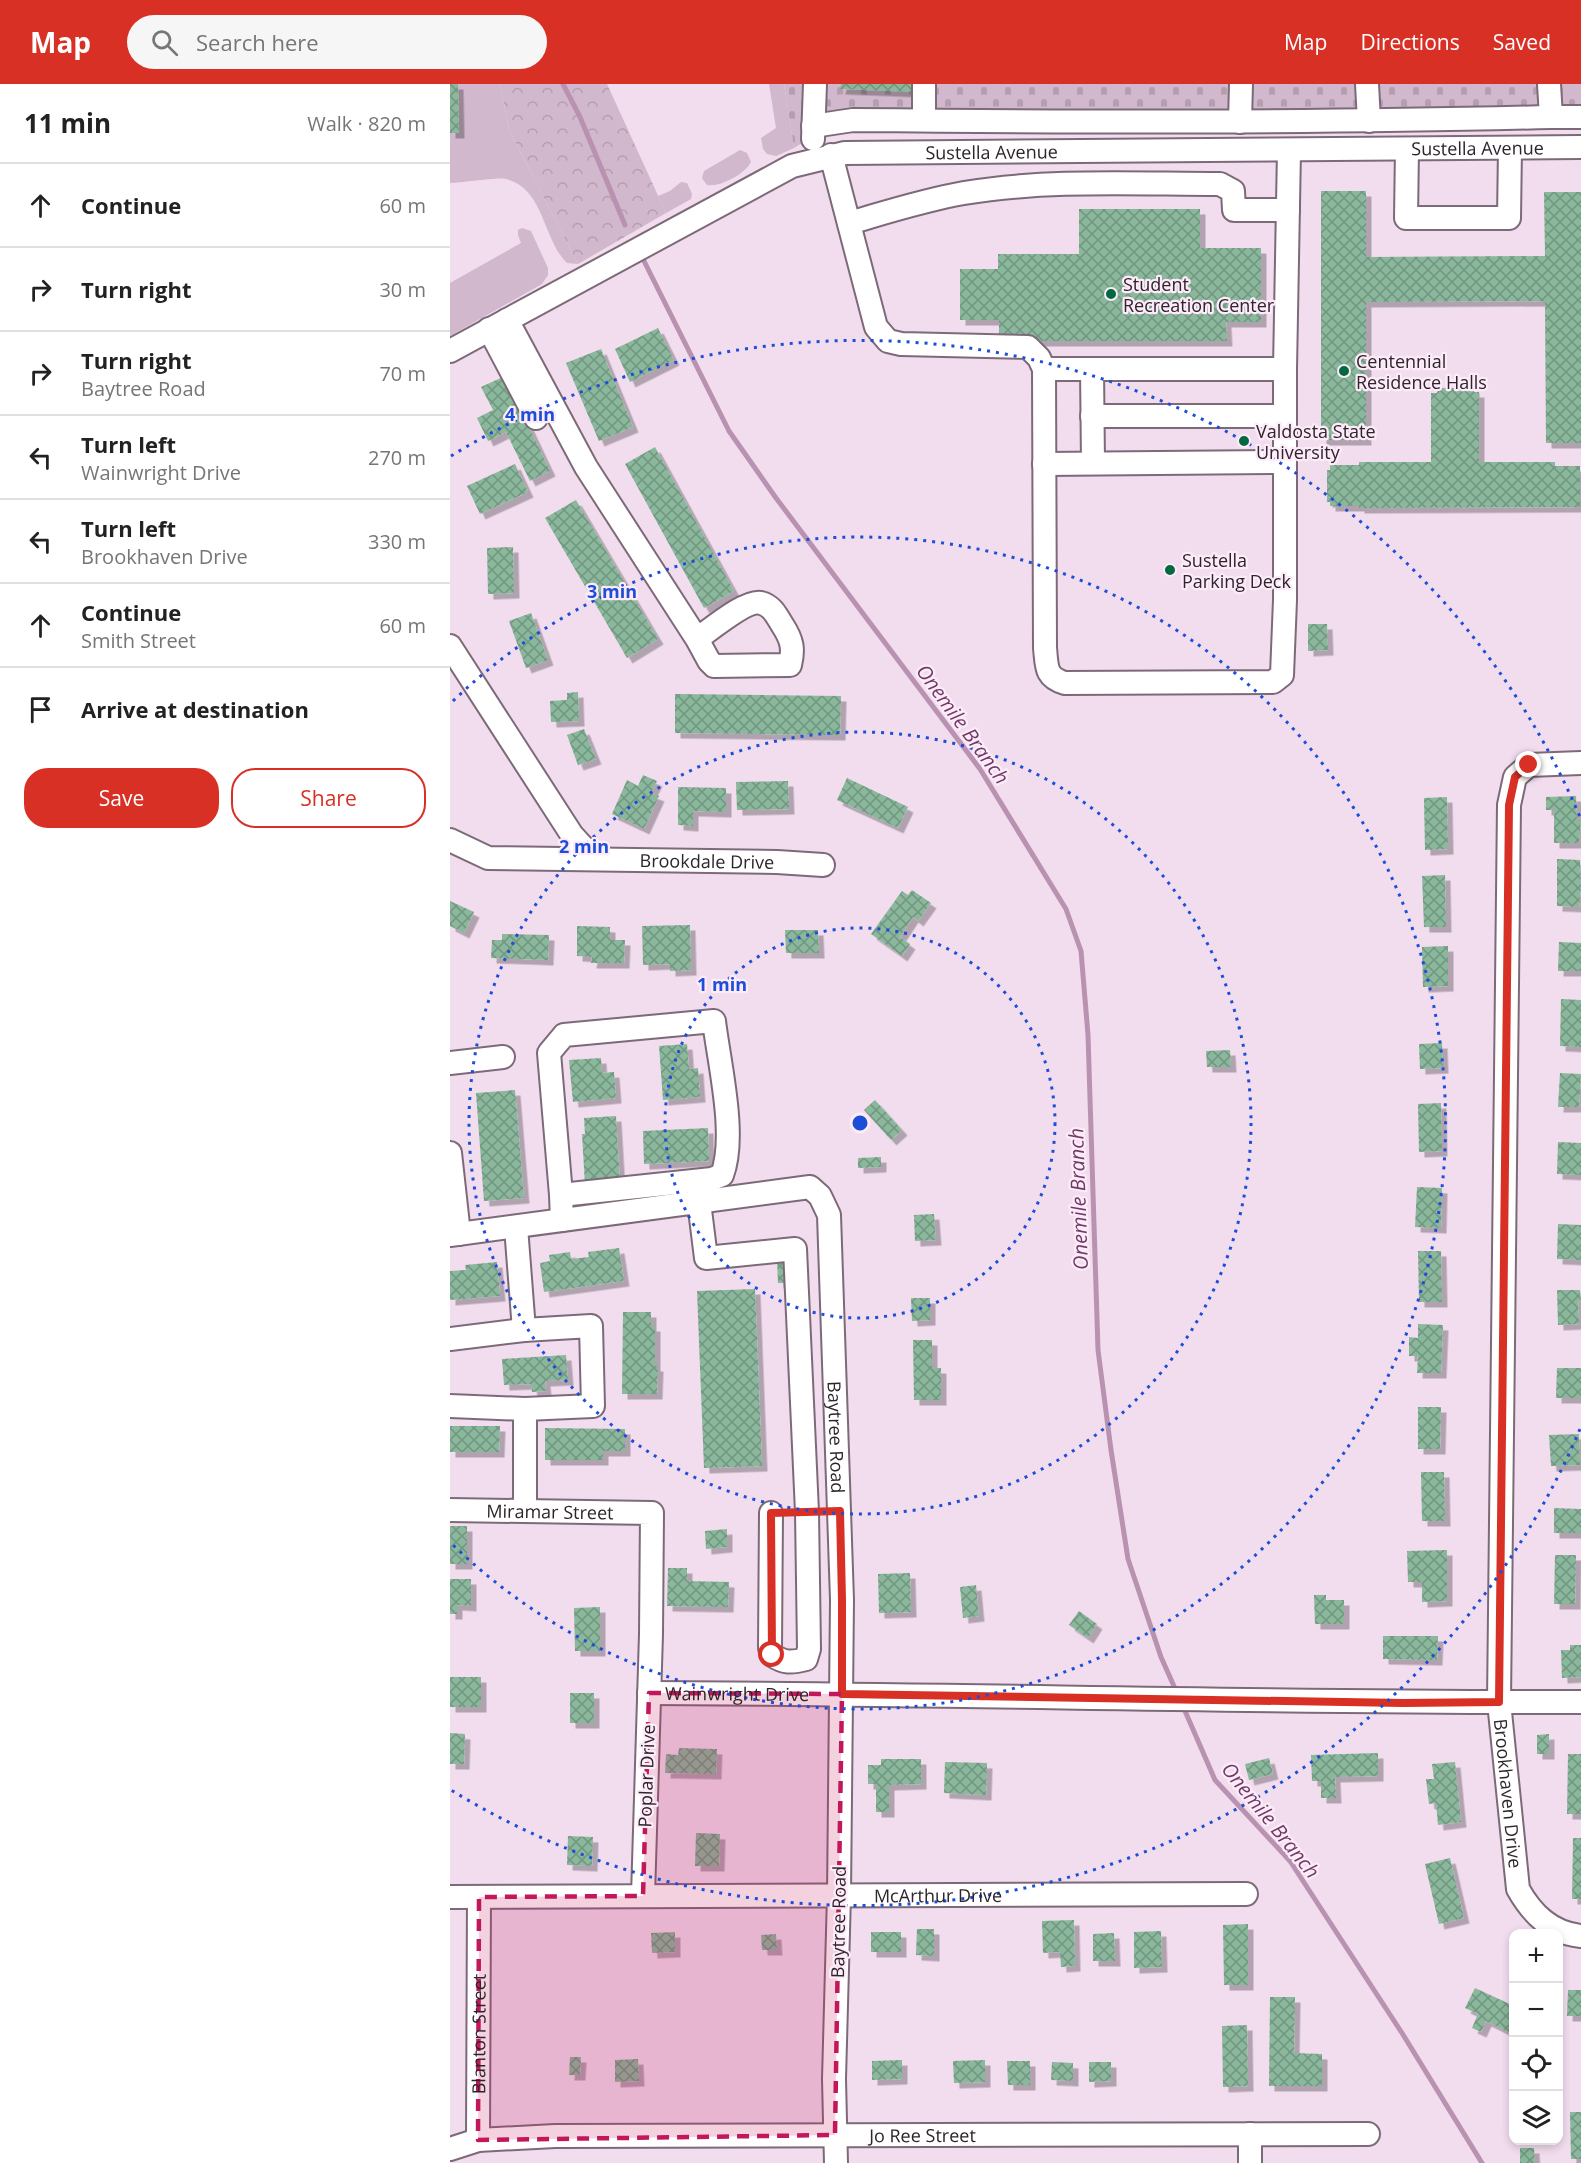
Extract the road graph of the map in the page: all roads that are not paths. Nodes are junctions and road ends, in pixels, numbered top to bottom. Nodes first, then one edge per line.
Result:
1 (815, 84) edge
2 (924, 84) edge
3 (1240, 84) edge
4 (1368, 84) edge
5 (1549, 84) edge
6 (1551, 117) junction
7 (1581, 117) edge
8 (924, 120) junction
9 (1369, 121) junction
10 (1240, 122) junction
11 (813, 126) junction
12 (1581, 147) edge
13 (1510, 148) junction
14 (1407, 149) junction
15 (1289, 150) junction
16 (823, 157) junction
17 (1288, 210) junction
18 (849, 223) junction
19 (498, 325) junction
20 (450, 351) edge
21 (1044, 369) junction
22 (1092, 369) junction
23 (1285, 369) junction
24 (1092, 416) junction
25 (1285, 416) junction
26 (536, 418) dead end
27 (1285, 462) junction
28 (1093, 463) junction
29 (1044, 464) junction
30 (697, 639) dead end
31 (450, 646) edge
32 (1581, 763) edge
33 (450, 840) edge
34 (594, 860) junction
35 (823, 865) dead end
36 (503, 1057) dead end
37 (450, 1063) edge
38 (450, 1153) edge
39 (561, 1195) junction
40 (699, 1202) junction
41 (562, 1220) junction
42 (516, 1227) junction
43 (454, 1235) edge
44 (524, 1330) junction
45 (450, 1339) edge
46 (450, 1406) edge
47 (525, 1408) junction
48 (450, 1510) edge
49 (525, 1511) junction
50 (840, 1511) junction
51 (807, 1512) junction
52 (652, 1513) joint
53 (649, 1693) junction
54 (842, 1694) junction
55 (1499, 1702) junction
56 (1581, 1702) edge
57 (839, 1894) junction
58 (1246, 1894) dead end
59 (644, 1896) junction
60 (450, 1897) edge
61 (478, 1897) junction
62 (1581, 1936) edge
63 (1250, 2134) junction
64 (1368, 2134) dead end
65 (835, 2135) junction
66 (478, 2140) junction
67 (450, 2149) edge
68 (836, 2163) edge
69 (1250, 2163) edge

1 - 11 street
2 - 8 street
3 - 10 street
4 - 9 street
5 - 6 street
6 - 7 street
6 - 9 street
8 - 10 street
8 - 11 street
9 - 10 street
11 - 16 street
12 - 13 street, Sustella Avenue
13 - 14 street, Sustella Avenue
13 - 14 street
14 - 15 street, Sustella Avenue
15 - 16 street, Sustella Avenue
15 - 17 street
16 - 18 street
16 - 19 street, Sustella Avenue
17 - 18 street
17 - 23 street
18 - 21 street
19 - 20 street, Sustella Avenue
19 - 26 street
19 - 30 street
21 - 22 street
21 - 29 street
22 - 23 street
22 - 24 street
23 - 25 street
24 - 25 street
24 - 28 street
25 - 27 street
27 - 28 street
27 - 29 street
28 - 29 street
31 - 34 street
32 - 55 street, Brookhaven Drive
33 - 34 street, Brookdale Drive
34 - 35 street, Brookdale Drive
36 - 37 street
38 - 43 street
39 - 39 street
39 - 41 street
40 - 41 street, Baytree Road
40 - 50 street, Baytree Road
40 - 51 street
41 - 42 street, Baytree Road
42 - 43 street, Baytree Road
42 - 44 street
44 - 45 street
44 - 47 street
46 - 47 street
47 - 49 street
48 - 49 street, Miramar Street
49 - 52 street, Miramar Street
50 - 51 street
50 - 54 street, Baytree Road
51 - 51 street
52 - 53 street, Poplar Drive
53 - 54 street, Wainwright Drive
53 - 59 street, Poplar Drive
54 - 55 street, Wainwright Drive
54 - 57 street, Baytree Road
55 - 56 street, Wainwright Drive
55 - 62 street, Brookhaven Drive
57 - 58 street, McArthur Drive
57 - 59 street, McArthur Drive
57 - 65 street, Baytree Road
59 - 61 street, McArthur Drive
60 - 61 street, McArthur Drive
61 - 66 street, Blanton Street
63 - 64 street, Jo Ree Street
63 - 65 street, Jo Ree Street
63 - 69 street
65 - 66 street, Jo Ree Street
65 - 68 street, Baytree Road
66 - 67 street

